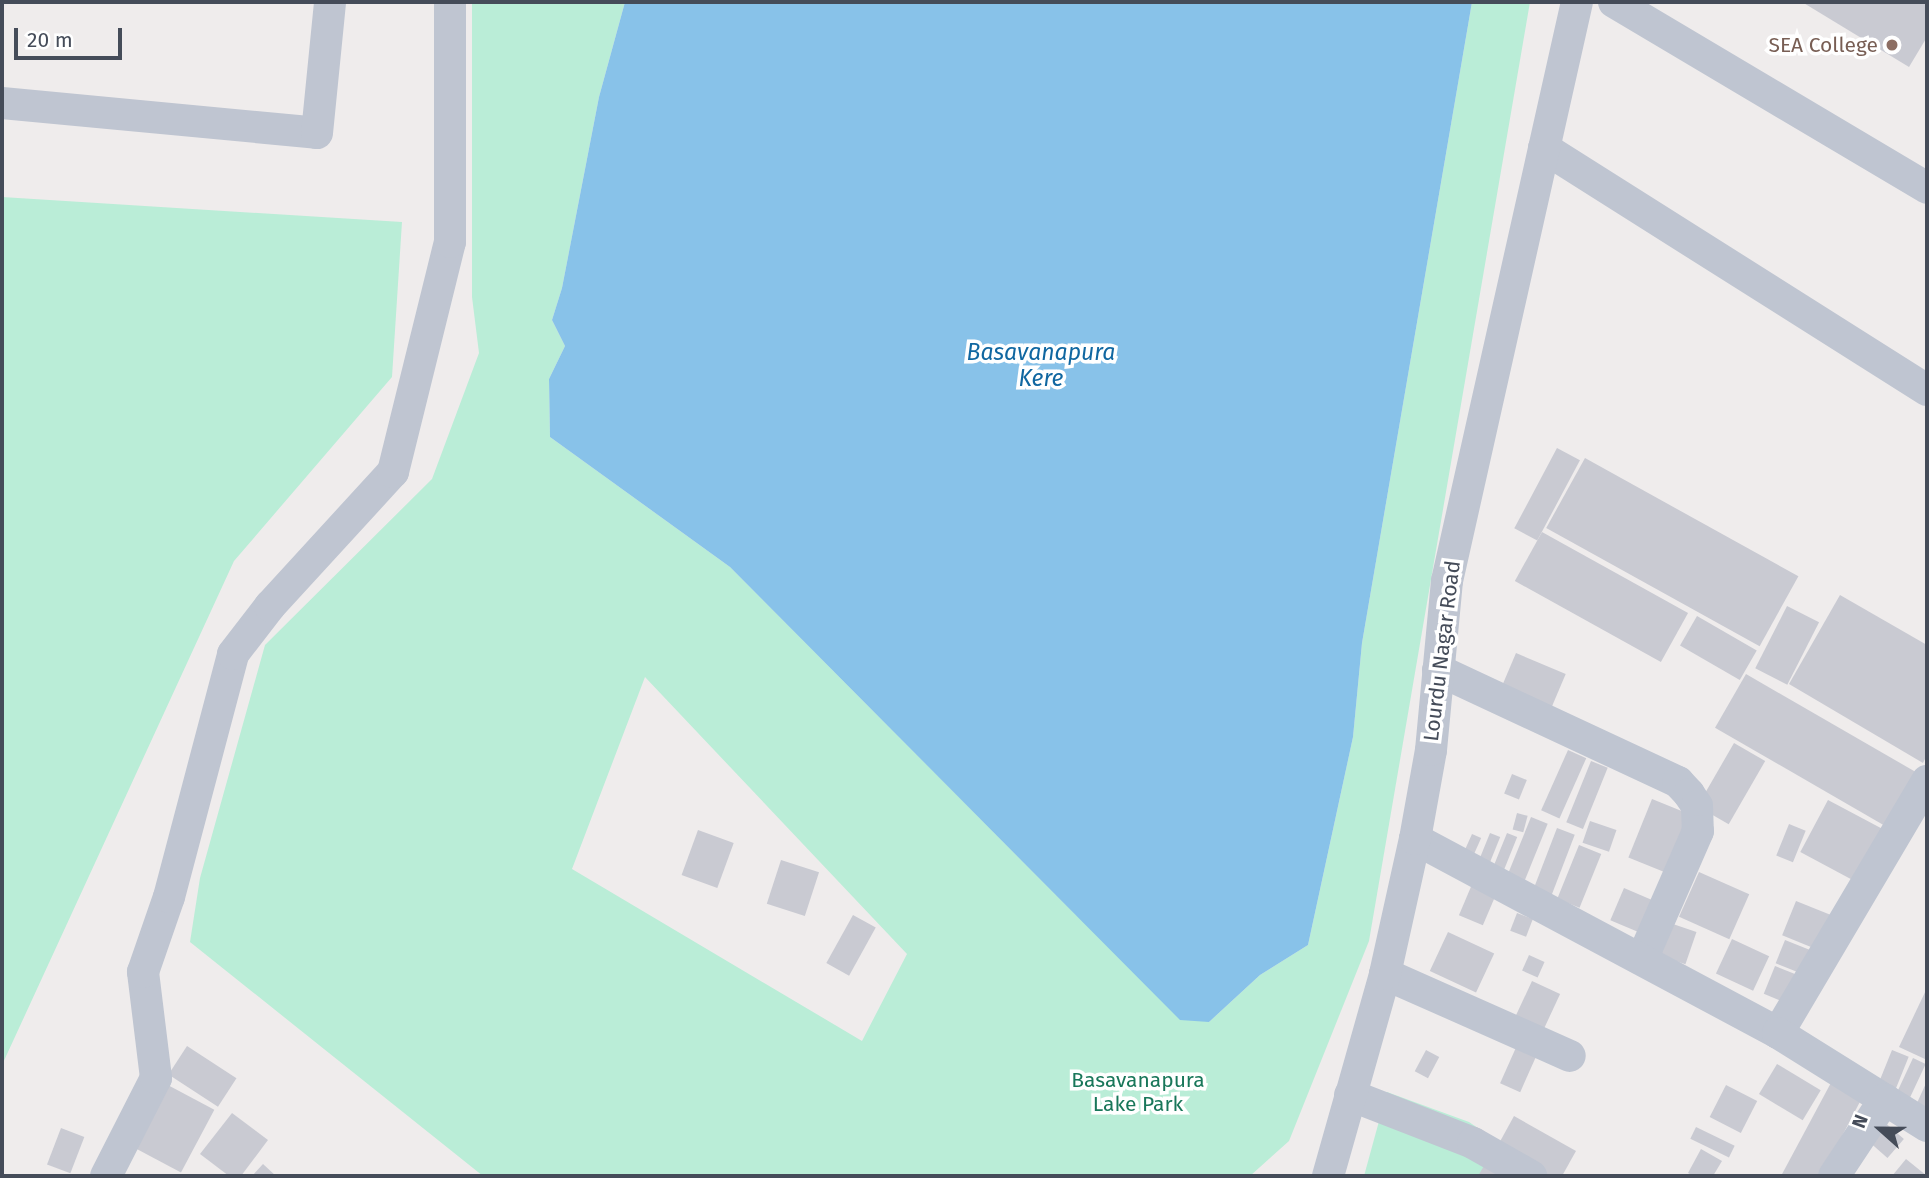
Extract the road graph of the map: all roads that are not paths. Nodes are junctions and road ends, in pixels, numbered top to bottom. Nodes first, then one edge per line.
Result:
1 (330, 2) edge
2 (450, 2) edge
3 (1577, 2) edge
4 (1614, 2) edge
5 (2, 103) edge
6 (1544, 148) junction
7 (1927, 188) edge
8 (1927, 390) edge
9 (1438, 670) junction
10 (1927, 781) edge
11 (1415, 839) junction
12 (1642, 959) junction
13 (1385, 974) junction
14 (1778, 1032) junction
15 (1570, 1056) dead end
16 (1350, 1095) junction
17 (1885, 1099) junction
18 (1927, 1126) edge
19 (106, 1176) edge
20 (1328, 1176) edge
21 (1531, 1176) edge
22 (1835, 1176) edge

1 - 5 street
2 - 19 street
3 - 6 street, Lourdu Nagar Road
4 - 7 street
6 - 8 street
6 - 9 street, Lourdu Nagar Road
9 - 11 street, Lourdu Nagar Road
9 - 12 street
10 - 14 street
11 - 12 street
11 - 13 street, Lourdu Nagar Road
12 - 14 street
13 - 15 street
13 - 16 street, Lourdu Nagar Road
14 - 17 street
16 - 20 street, Lourdu Nagar Road
16 - 21 street
17 - 18 street
17 - 22 street

